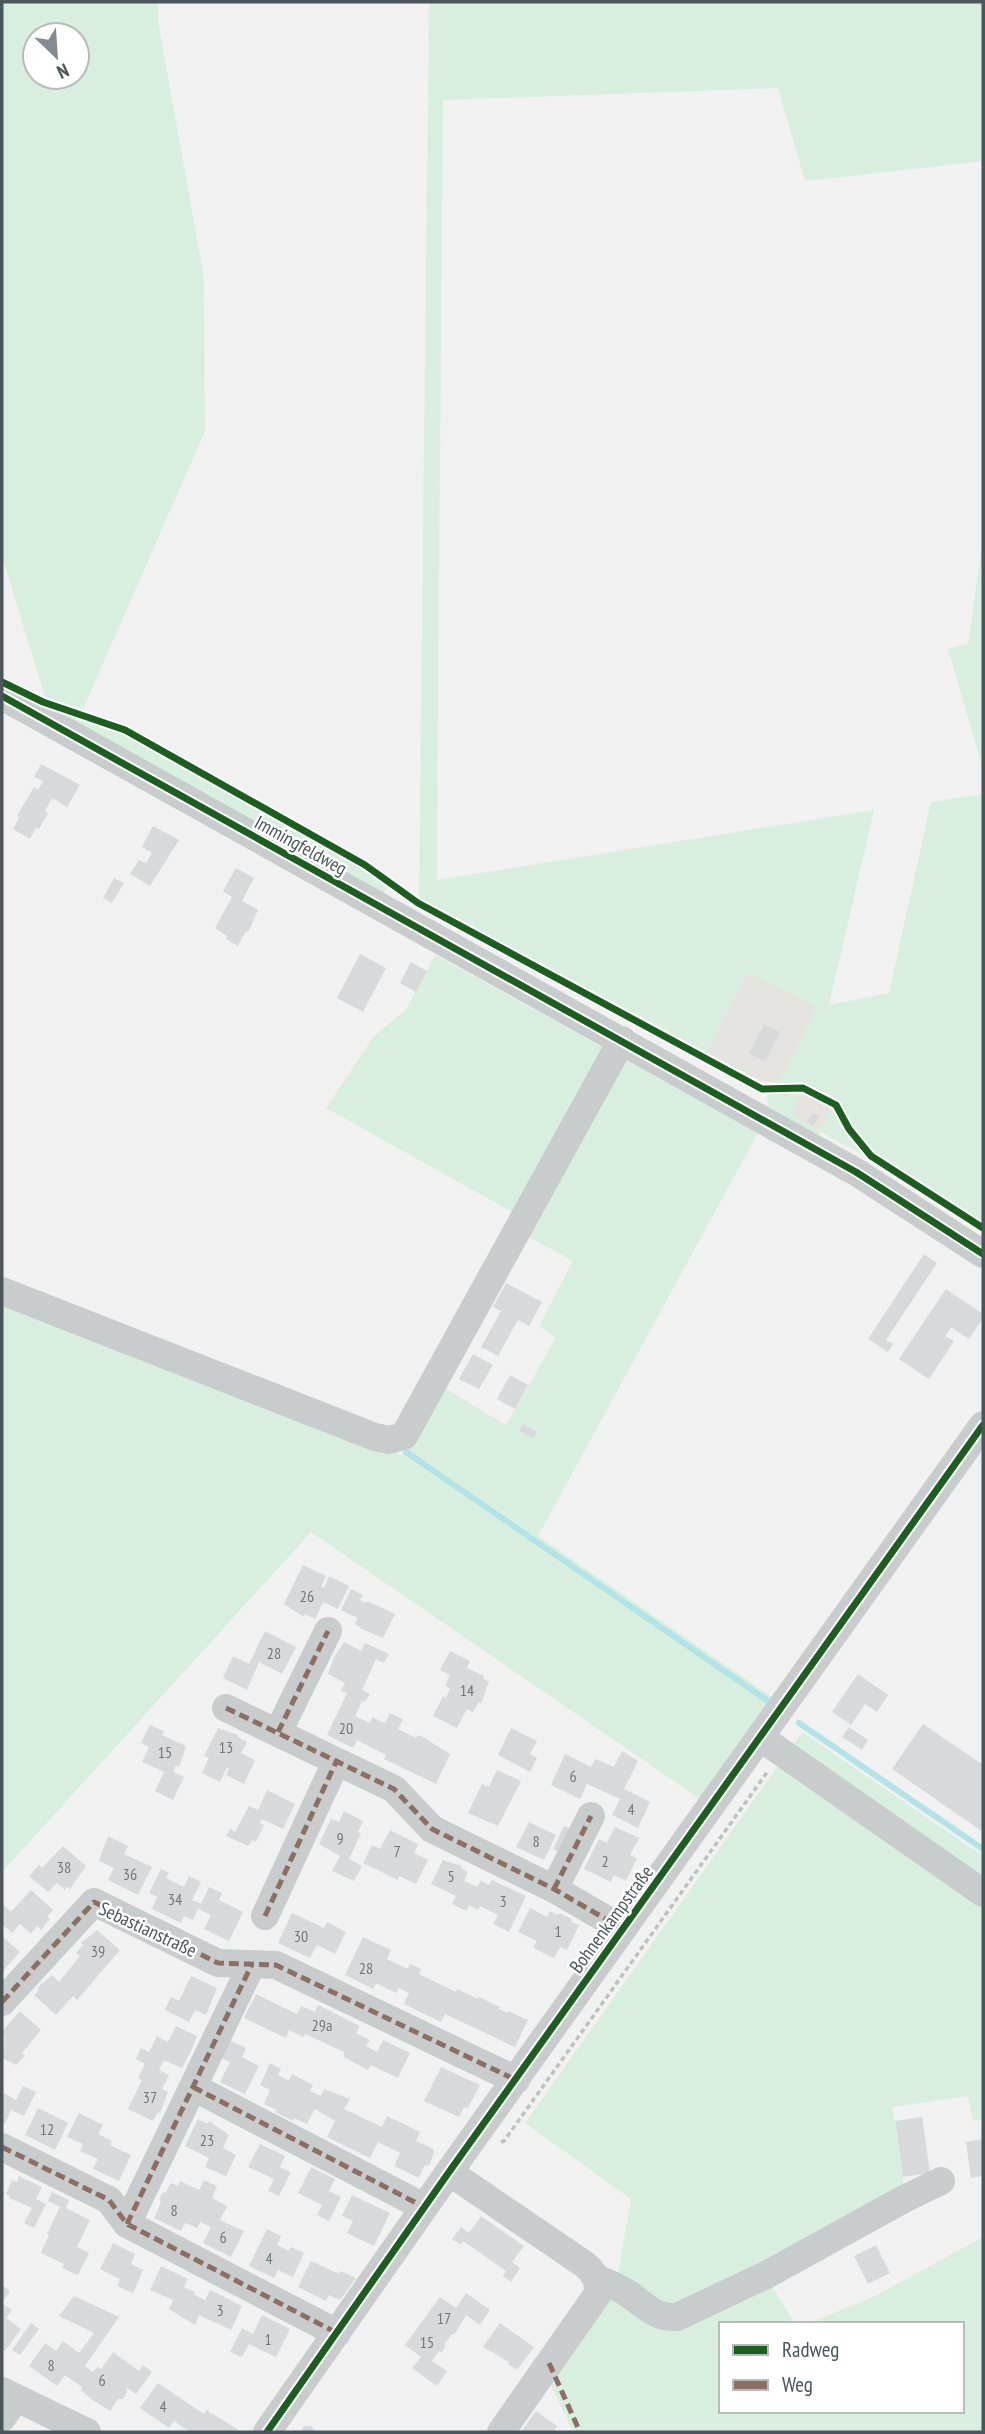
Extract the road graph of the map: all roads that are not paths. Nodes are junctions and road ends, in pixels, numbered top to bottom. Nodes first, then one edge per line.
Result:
1 (2, 696) edge
2 (622, 1040) junction
3 (983, 1254) edge
4 (2, 1290) edge
5 (983, 1425) edge
6 (328, 1632) dead end
7 (226, 1708) dead end
8 (278, 1732) junction
9 (761, 1738) junction
10 (336, 1762) junction
11 (591, 1816) dead end
12 (554, 1889) junction
13 (983, 1893) edge
14 (265, 1916) dead end
15 (623, 1929) junction
16 (252, 1964) junction
17 (2, 2002) edge
18 (516, 2080) junction
19 (193, 2087) junction
20 (2, 2147) edge
21 (449, 2172) junction
22 (941, 2182) dead end
23 (424, 2207) junction
24 (127, 2224) junction
25 (597, 2278) junction
26 (337, 2333) junction
27 (7, 2402) edge
28 (87, 2432) edge
29 (267, 2432) edge
30 (501, 2432) edge

1 - 2 street, Immingfeldweg
2 - 3 street, Immingfeldweg
2 - 4 street
5 - 9 street, Bohnenkampstraße
6 - 8 street
7 - 8 street
8 - 10 street
9 - 13 street
9 - 15 street, Bohnenkampstraße
10 - 12 street
10 - 14 street
11 - 12 street
12 - 15 street
15 - 18 street, Bohnenkampstraße
16 - 17 street, Sebastianstraße
16 - 18 street, Sebastianstraße
16 - 19 street
18 - 21 street, Bohnenkampstraße
19 - 23 street
19 - 24 street
20 - 24 street
21 - 23 street, Bohnenkampstraße
21 - 25 street
22 - 25 street
23 - 26 street, Bohnenkampstraße
24 - 26 street
25 - 30 street
26 - 29 street, Bohnenkampstraße
27 - 28 street

